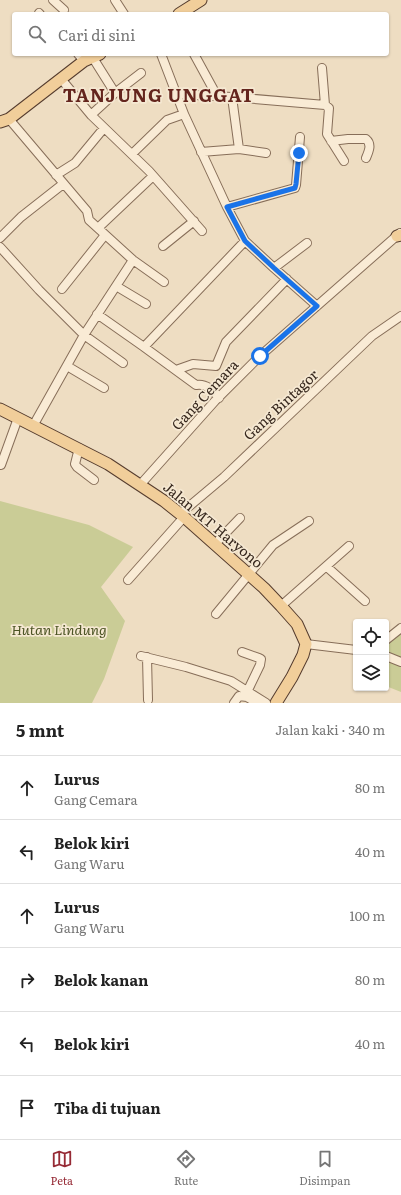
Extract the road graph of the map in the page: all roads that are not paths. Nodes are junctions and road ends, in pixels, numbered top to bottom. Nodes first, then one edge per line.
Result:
1 (53, 0) edge
2 (115, 0) edge
3 (201, 0) edge
4 (64, 10) dead end
5 (123, 12) edge
6 (181, 12) edge
7 (163, 56) edge
8 (195, 56) edge
9 (89, 57) edge
10 (322, 68) dead end
11 (142, 73) dead end
12 (62, 80) junction
13 (115, 93) junction
14 (176, 94) junction
15 (217, 96) junction
16 (232, 97) junction
17 (325, 105) junction
18 (184, 114) junction
19 (91, 115) junction
20 (4, 121) edge
21 (104, 128) junction
22 (300, 137) dead end
23 (331, 141) junction
24 (239, 149) junction
25 (201, 152) junction
26 (266, 153) dead end
27 (132, 154) junction
28 (366, 158) dead end
29 (344, 161) dead end
30 (56, 175) junction
31 (154, 176) junction
32 (63, 184) junction
33 (227, 207) junction
34 (194, 222) junction
35 (98, 228) junction
36 (202, 231) dead end
37 (105, 235) junction
38 (400, 235) edge
39 (0, 238) edge
40 (245, 241) junction
41 (307, 243) dead end
42 (163, 246) dead end
43 (0, 247) edge
44 (133, 260) junction
45 (274, 268) junction
46 (287, 279) junction
47 (164, 282) dead end
48 (116, 286) junction
49 (62, 289) dead end
50 (146, 304) dead end
51 (317, 306) junction
52 (97, 314) junction
53 (401, 316) edge
54 (84, 335) junction
55 (144, 347) junction
56 (123, 363) dead end
57 (67, 366) junction
58 (176, 370) junction
59 (104, 388) dead end
60 (219, 398) junction
61 (0, 409) edge
62 (18, 418) junction
63 (33, 426) junction
64 (79, 448) junction
65 (1, 465) edge
66 (94, 480) dead end
67 (140, 485) junction
68 (182, 516) junction
69 (240, 518) dead end
70 (308, 521) dead end
71 (215, 544) junction
72 (349, 546) dead end
73 (327, 567) junction
74 (248, 574) junction
75 (128, 580) dead end
76 (365, 601) dead end
77 (281, 606) junction
78 (216, 614) dead end
79 (401, 628) edge
80 (389, 638) edge
81 (306, 644) junction
82 (353, 650) edge
83 (242, 652) dead end
84 (389, 657) edge
85 (401, 662) edge
86 (248, 690) junction
87 (148, 700) dead end
88 (234, 703) edge
89 (258, 703) edge
90 (266, 703) edge
91 (276, 703) edge

1 - 4 street
2 - 5 street
3 - 6 main road
7 - 14 street
8 - 15 street
9 - 12 main road
9 - 13 street
10 - 17 street
11 - 13 street
12 - 19 street
12 - 20 main road
13 - 19 street
14 - 15 street
14 - 18 street
15 - 16 street
16 - 17 street
16 - 24 street
17 - 23 street
18 - 25 street
18 - 27 street
19 - 21 street
20 - 30 street
21 - 27 street
21 - 30 street
22 - 33 street
23 - 28 street
23 - 29 street
24 - 25 street
24 - 26 street
25 - 33 street
27 - 31 street
30 - 32 street
31 - 34 street
31 - 35 street
32 - 35 street
32 - 39 street
33 - 40 street
34 - 36 street
34 - 42 street
35 - 37 street
37 - 44 street
37 - 49 street
38 - 51 street, Gang Cemara
40 - 45 street
40 - 55 street
41 - 45 street
43 - 54 street
44 - 47 street
44 - 48 street
45 - 46 street
46 - 51 street
46 - 58 street
48 - 50 street
48 - 52 street
51 - 60 street, Gang Cemara
52 - 54 street
52 - 55 street
53 - 68 street, Gang Bintagor
54 - 56 street
54 - 57 street
55 - 58 street
57 - 59 street
57 - 63 street
58 - 60 street
60 - 67 street, Gang Cemara
61 - 62 main road, Jalan MT Haryono
62 - 63 main road, Jalan MT Haryono
62 - 65 street
63 - 64 main road, Jalan MT Haryono
64 - 66 street
64 - 67 main road, Jalan MT Haryono
67 - 68 main road, Jalan MT Haryono
68 - 71 main road, Jalan MT Haryono
68 - 75 street, Gang Bintagor
69 - 71 street
70 - 74 street
71 - 74 main road, Jalan MT Haryono
72 - 73 street
73 - 76 street
73 - 77 street
74 - 77 main road, Jalan MT Haryono
74 - 78 street
77 - 81 main road, Jalan MT Haryono
79 - 80 street
81 - 82 street
81 - 91 main road
83 - 86 street
84 - 85 street
86 - 87 street
86 - 90 street
88 - 89 street

